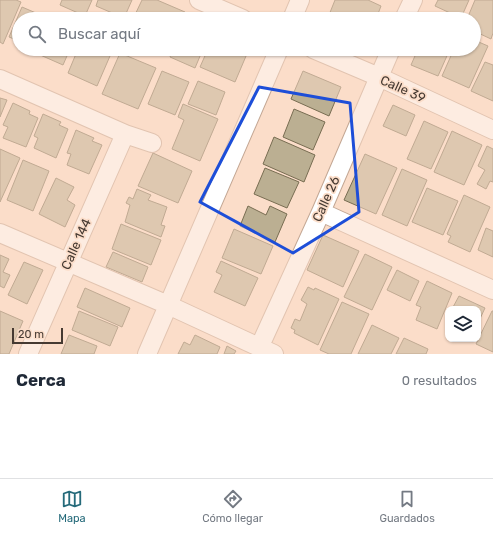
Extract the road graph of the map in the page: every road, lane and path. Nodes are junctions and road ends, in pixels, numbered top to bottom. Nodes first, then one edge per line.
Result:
1 (199, 0) edge
2 (300, 0) edge
3 (412, 0) edge
4 (227, 12) edge
5 (295, 12) edge
6 (407, 12) edge
7 (276, 56) edge
8 (330, 56) edge
9 (388, 56) edge
10 (379, 77) junction
11 (0, 79) edge
12 (493, 130) edge
13 (125, 134) junction
14 (152, 143) dead end
15 (321, 212) junction
16 (0, 233) edge
17 (68, 263) junction
18 (493, 290) edge
19 (168, 305) junction
20 (267, 351) edge
21 (28, 354) edge
22 (147, 354) edge

1 - 4 street
2 - 5 street
3 - 6 street
7 - 19 street
8 - 10 street, Calle 39
9 - 10 street, Calle 26
10 - 12 street, Calle 39
10 - 15 street, Calle 26
11 - 13 street
13 - 14 street
13 - 17 street, Calle 144
15 - 18 street
15 - 20 street, Calle 26
16 - 17 street
17 - 19 street
17 - 21 street, Calle 144
19 - 20 street
19 - 22 street

